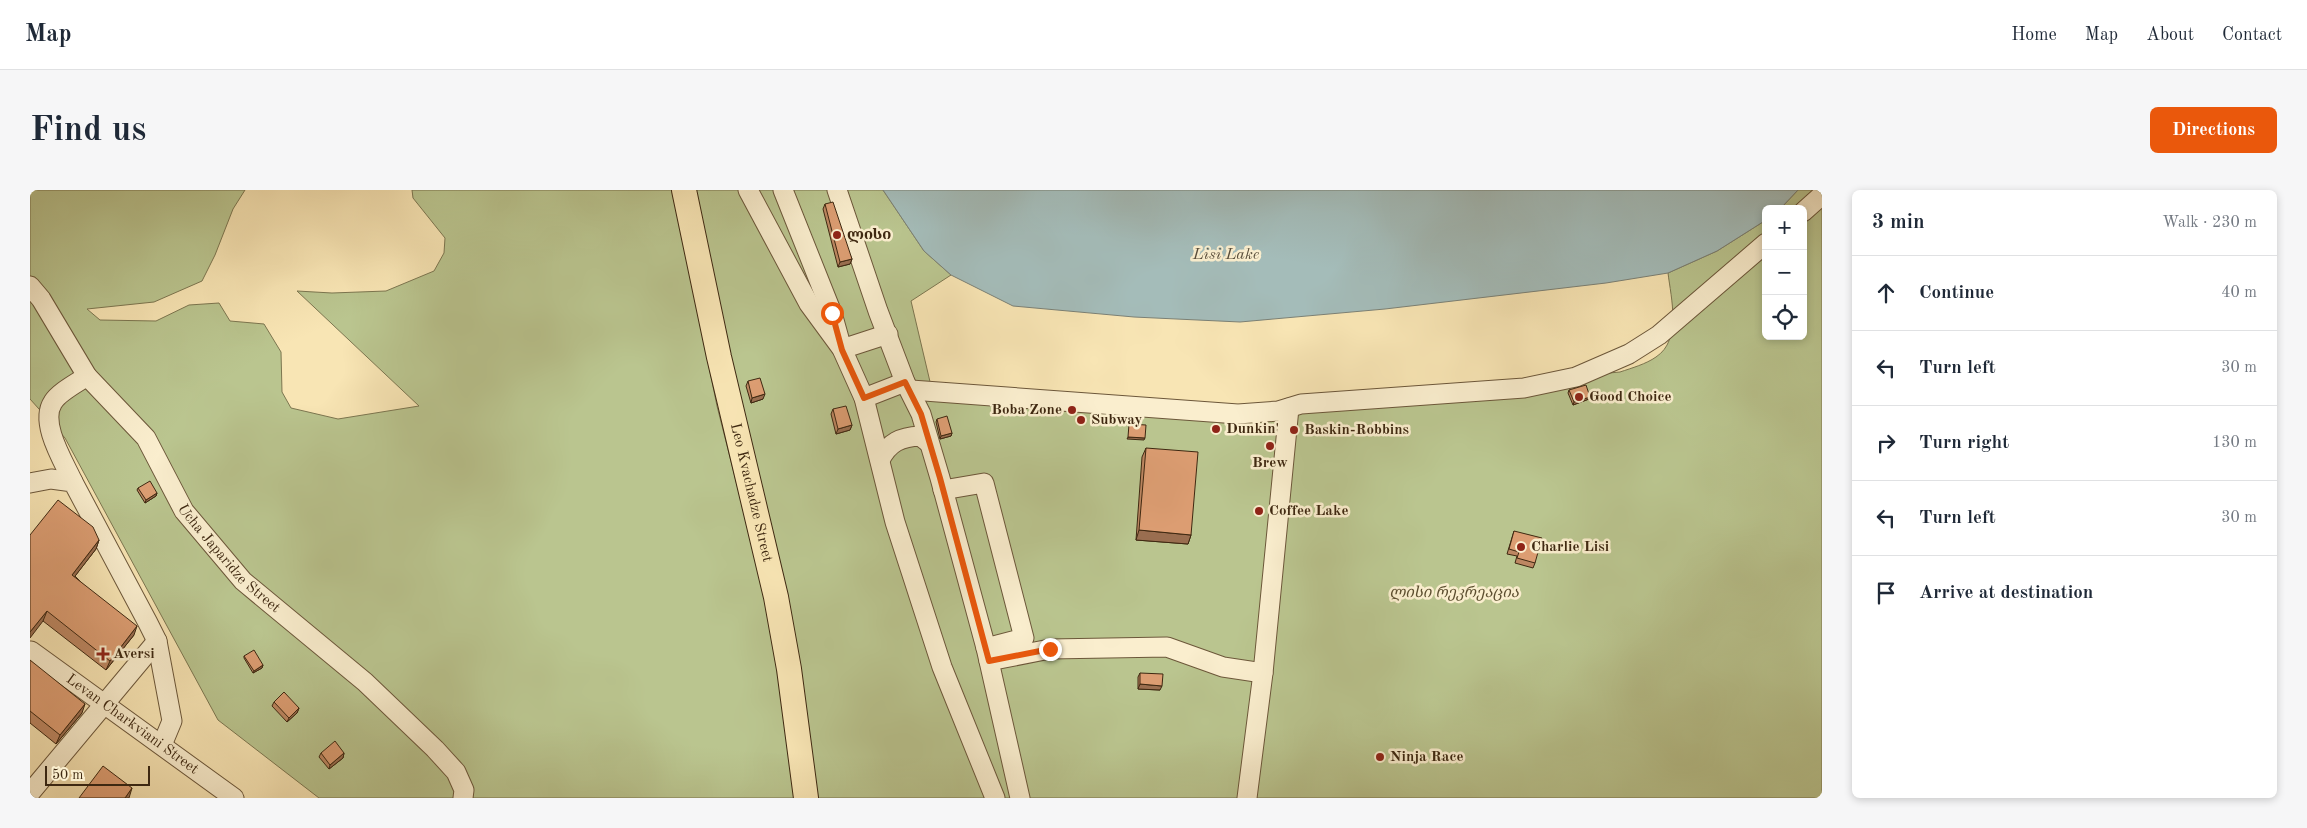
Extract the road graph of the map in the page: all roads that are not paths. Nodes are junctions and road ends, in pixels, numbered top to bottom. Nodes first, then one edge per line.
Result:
1 (684, 190) edge
2 (748, 190) edge
3 (783, 190) edge
4 (838, 190) edge
5 (1822, 195) edge
6 (1807, 208) edge
7 (1762, 245) edge
8 (34, 295) edge
9 (888, 334) junction
10 (842, 350) junction
11 (87, 376) junction
12 (908, 386) junction
13 (864, 398) junction
14 (1289, 408) junction
15 (928, 442) junction
16 (880, 460) junction
17 (73, 482) junction
18 (30, 483) edge
19 (943, 490) junction
20 (157, 641) junction
21 (30, 650) edge
22 (987, 654) junction
23 (1263, 673) junction
24 (104, 704) junction
25 (162, 745) junction
26 (30, 793) edge
27 (234, 798) edge
28 (463, 798) edge
29 (806, 798) edge
30 (995, 798) edge
31 (1020, 798) edge
32 (1247, 798) edge

1 - 29 main road, Leo Kvachadze Street
2 - 10 street
3 - 10 street
4 - 9 street
5 - 6 street
7 - 14 street
8 - 11 street, Ucha Japaridze Street
9 - 10 street
9 - 12 street
10 - 13 street
11 - 17 street
11 - 28 street, Ucha Japaridze Street
12 - 13 street
12 - 14 street
12 - 15 street
13 - 16 street
14 - 23 street
15 - 16 street
15 - 19 street
16 - 30 street
17 - 18 street
17 - 20 street
19 - 22 street
19 - 22 street
20 - 24 street
20 - 25 street
21 - 24 street, Levan Charkviani Street
22 - 23 street
22 - 31 street
23 - 32 street
24 - 25 street, Levan Charkviani Street
24 - 26 street
25 - 27 street, Levan Charkviani Street

